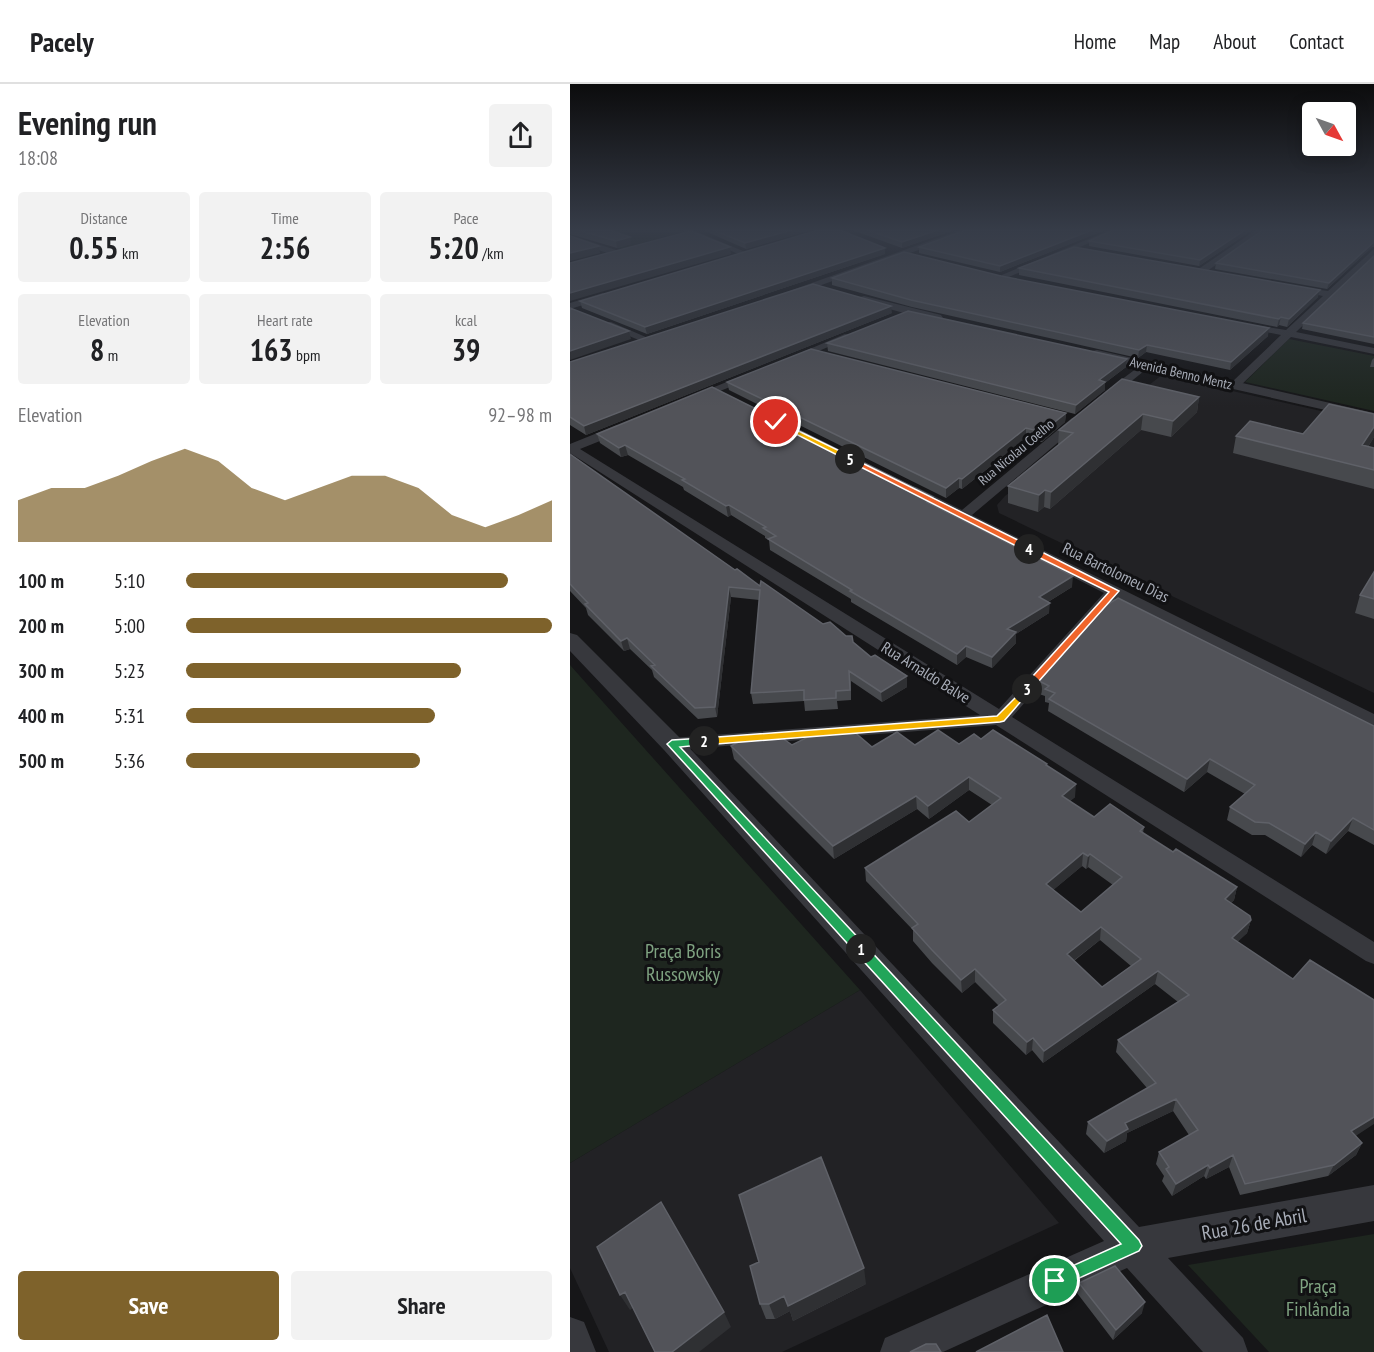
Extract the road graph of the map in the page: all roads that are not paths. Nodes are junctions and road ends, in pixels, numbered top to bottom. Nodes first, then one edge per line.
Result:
1 (802, 289) edge
2 (829, 289) edge
3 (1300, 289) edge
4 (1333, 289) edge
5 (835, 291) edge
6 (614, 293) edge
7 (1328, 294) junction
8 (856, 297) edge
9 (770, 300) edge
10 (573, 309) edge
11 (909, 312) junction
12 (892, 318) edge
13 (600, 321) edge
14 (954, 322) edge
15 (1230, 322) edge
16 (861, 331) edge
17 (1288, 333) junction
18 (655, 339) joint
19 (628, 348) edge
20 (810, 351) junction
21 (1374, 351) edge
22 (1089, 352) edge
23 (832, 357) edge
24 (778, 364) edge
25 (1145, 365) junction
26 (756, 373) edge
27 (1235, 385) junction
28 (714, 390) junction
29 (1103, 399) edge
30 (735, 400) edge
31 (681, 403) edge
32 (1077, 416) edge
33 (1374, 417) edge
34 (637, 421) edge
35 (570, 448) edge
36 (900, 484) edge
37 (963, 516) junction
38 (1114, 591) junction
39 (570, 639) edge
40 (1000, 719) junction
41 (1374, 721) edge
42 (672, 744) junction
43 (1374, 954) edge
44 (1374, 1203) edge
45 (1134, 1246) junction
46 (570, 1336) edge
47 (577, 1352) edge
48 (899, 1352) edge
49 (1229, 1352) edge

1 - 9 street
2 - 5 street
3 - 7 street
4 - 7 street
6 - 10 street
7 - 17 street
8 - 11 street
11 - 12 street
11 - 14 street
13 - 18 street
15 - 17 street
16 - 20 street
17 - 21 street
17 - 27 street
18 - 19 street
20 - 23 street
20 - 24 street
22 - 25 street, Avenida Benno Mentz
25 - 27 street, Avenida Benno Mentz
25 - 29 street
26 - 28 street
27 - 33 street, Avenida Benno Mentz
28 - 30 street
28 - 31 street
32 - 37 street, Rua Nicolau Coelho
34 - 35 street
35 - 40 street, Rua Arnaldo Balve
36 - 37 street, Rua Bartolomeu Dias
37 - 38 street, Rua Bartolomeu Dias
38 - 40 street
38 - 41 street, Rua Bartolomeu Dias
39 - 42 street
40 - 42 street
40 - 43 street, Rua Arnaldo Balve
42 - 45 street
44 - 45 street, Rua 26 de Abril
45 - 48 street, Rua 26 de Abril
45 - 49 street
46 - 47 street

